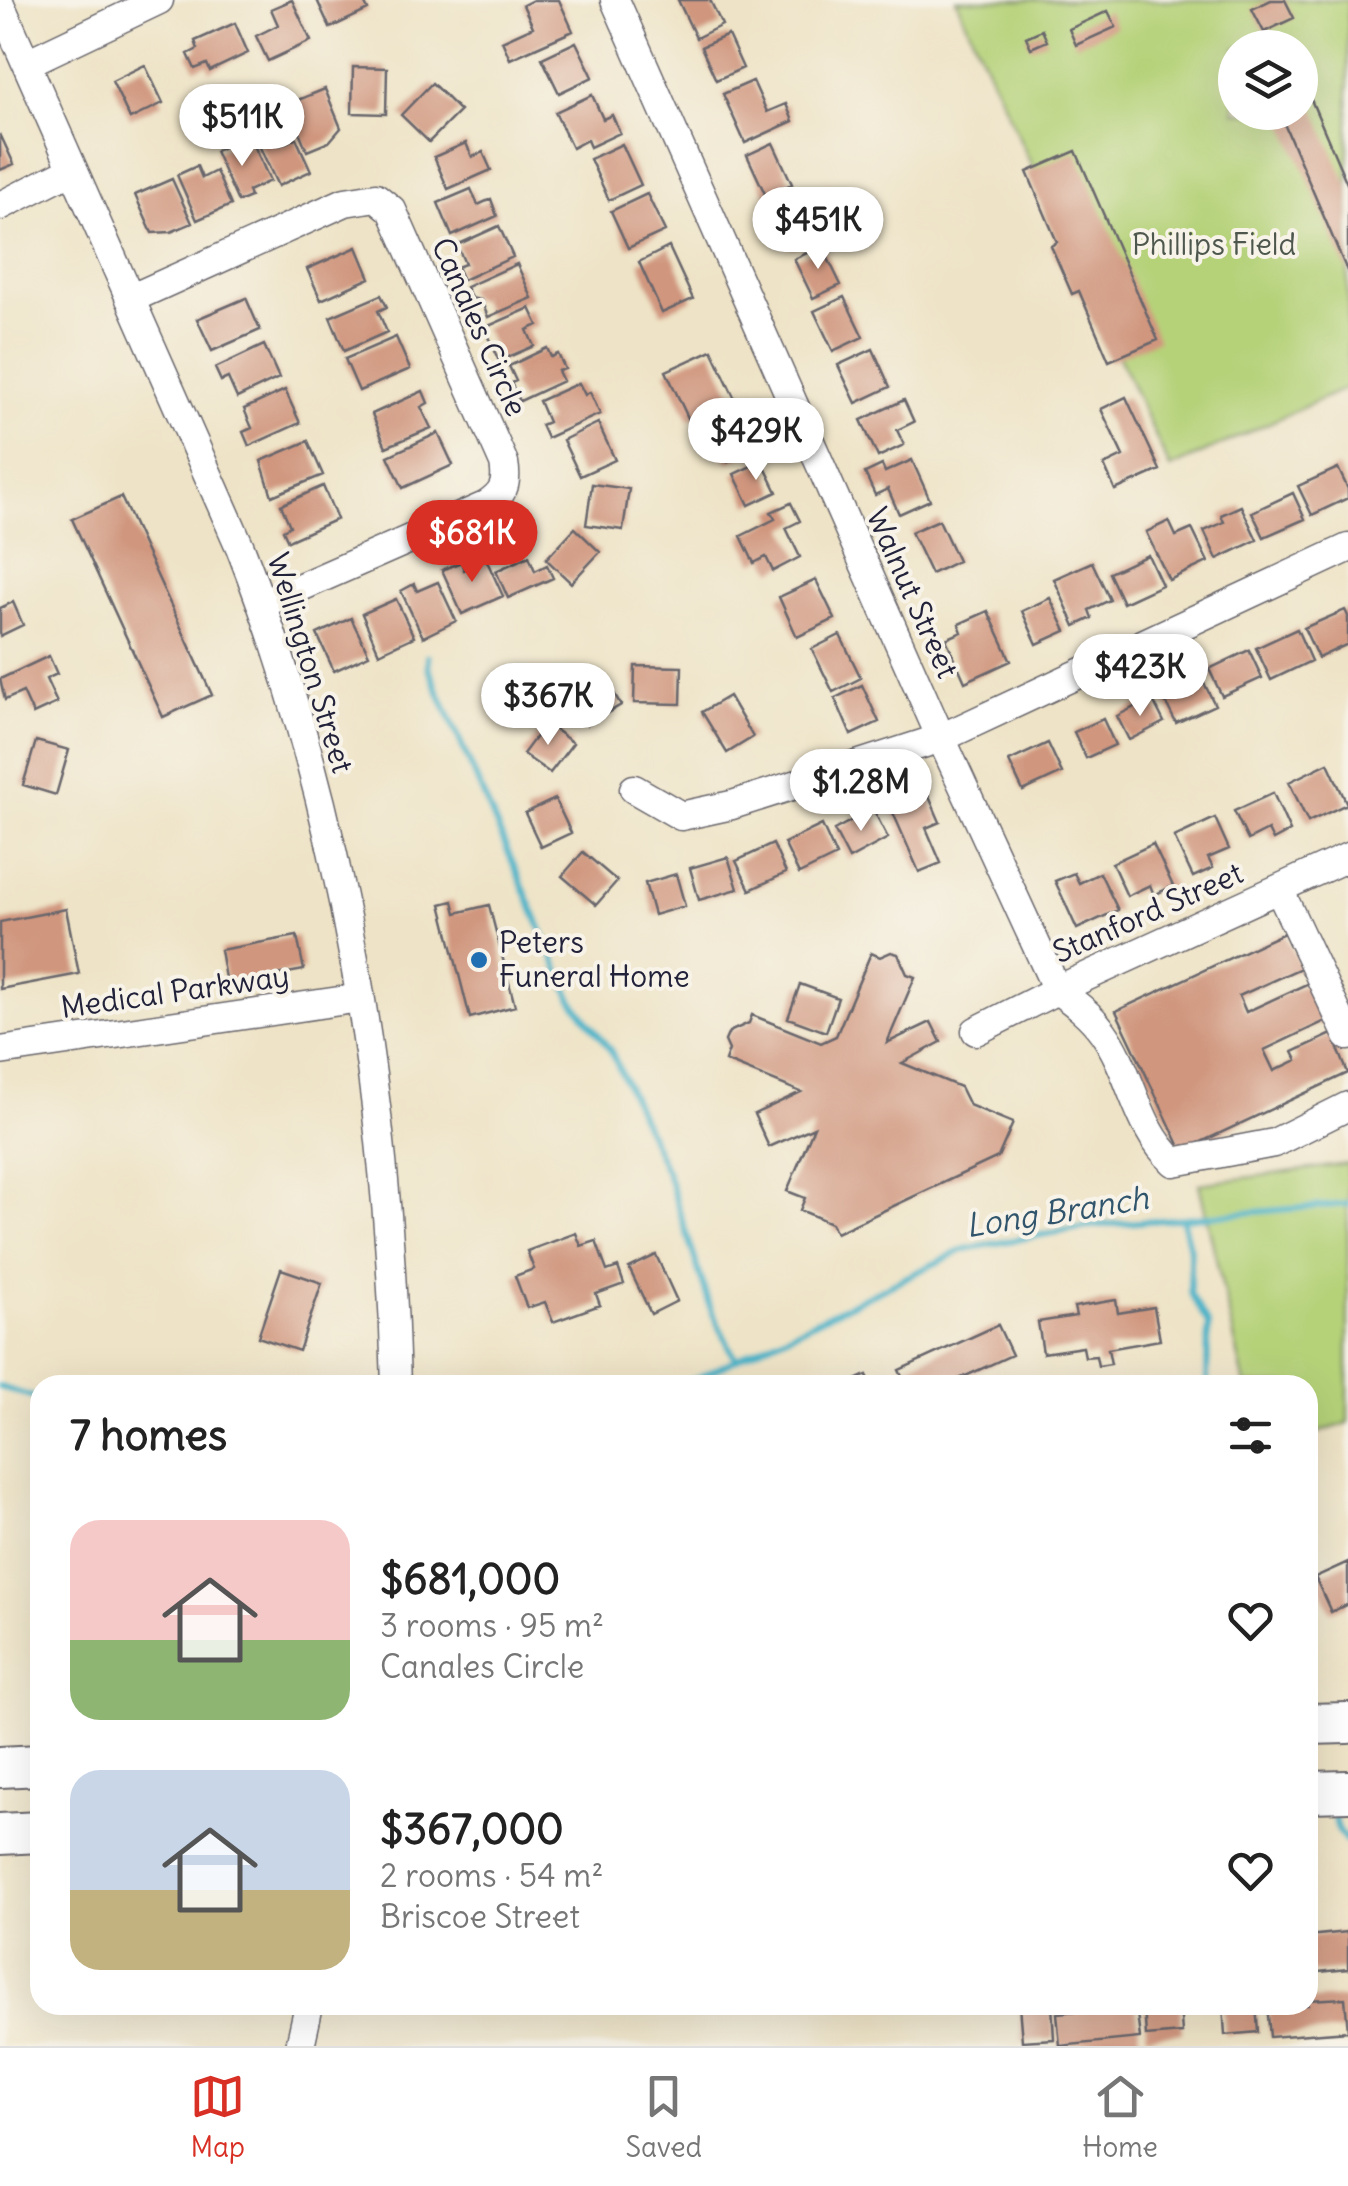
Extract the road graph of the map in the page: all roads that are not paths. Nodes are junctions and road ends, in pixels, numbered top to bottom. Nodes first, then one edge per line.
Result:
1 (159, 0) edge
2 (614, 0) edge
3 (0, 4) edge
4 (27, 63) junction
5 (73, 169) junction
6 (0, 206) edge
7 (130, 299) junction
8 (1348, 548) edge
9 (262, 604) junction
10 (940, 738) junction
11 (634, 789) dead end
12 (1348, 858) edge
13 (1279, 890) junction
14 (1056, 990) junction
15 (360, 998) junction
16 (976, 1031) dead end
17 (1348, 1036) edge
18 (0, 1050) edge
19 (1348, 1106) edge
20 (395, 1375) edge
21 (1348, 1723) edge
22 (1318, 1724) edge
23 (30, 1766) edge
24 (0, 1767) edge
25 (1348, 1791) edge
26 (1318, 1792) edge
27 (30, 1832) edge
28 (0, 1834) edge
29 (307, 2015) edge
30 (300, 2046) edge

1 - 4 street
2 - 10 street, Walnut Street
3 - 4 street, Wellington Street
4 - 5 street, Wellington Street
5 - 6 street
5 - 7 street, Wellington Street
7 - 9 street, Wellington Street
7 - 9 street, Canales Circle
8 - 10 street
9 - 15 street, Wellington Street
10 - 11 street
10 - 14 street, Walnut Street
12 - 13 street, Stanford Street
13 - 14 street, Stanford Street
13 - 17 street
14 - 16 street, Stanford Street
14 - 19 street
15 - 18 street, Medical Parkway
15 - 20 street, Wellington Street
21 - 22 highway
23 - 24 highway
25 - 26 highway
27 - 28 highway
29 - 30 street

